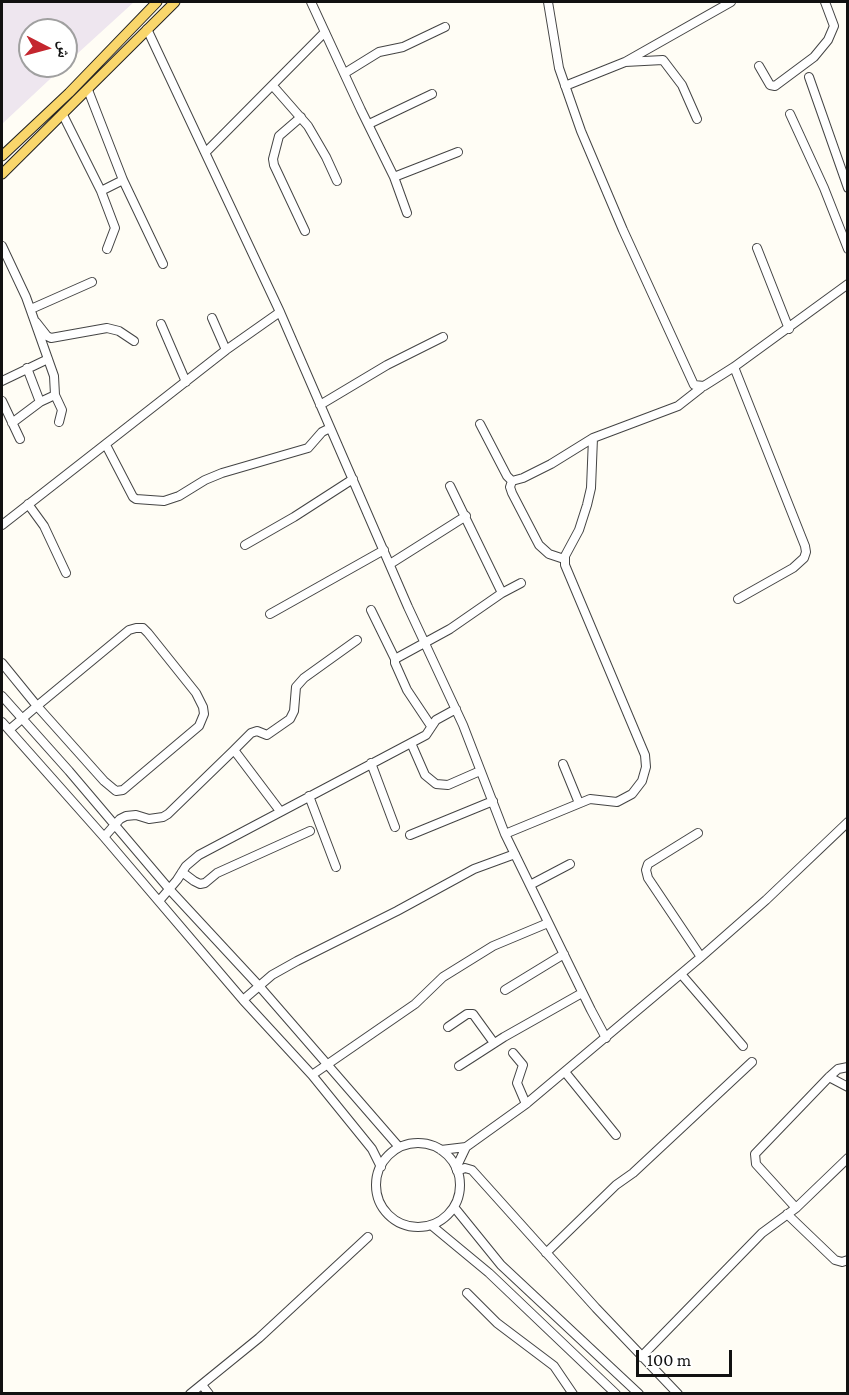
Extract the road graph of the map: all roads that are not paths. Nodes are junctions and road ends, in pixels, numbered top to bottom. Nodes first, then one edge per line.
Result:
1 (157, 2) edge
2 (175, 2) edge
3 (311, 2) edge
4 (548, 2) edge
5 (731, 2) edge
6 (825, 2) edge
7 (445, 27) dead end
8 (147, 29) junction
9 (325, 32) junction
10 (625, 62) junction
11 (759, 66) dead end
12 (345, 73) junction
13 (809, 77) dead end
14 (273, 86) junction
15 (565, 86) junction
16 (88, 90) junction
17 (432, 94) dead end
18 (790, 114) dead end
19 (63, 115) junction
20 (300, 117) junction
21 (698, 119) dead end
22 (369, 124) junction
23 (206, 152) junction
24 (458, 152) dead end
25 (2, 156) edge
26 (2, 174) edge
27 (394, 177) junction
28 (123, 180) junction
29 (337, 181) dead end
30 (848, 188) edge
31 (101, 191) junction
32 (407, 213) dead end
33 (305, 231) dead end
34 (2, 246) edge
35 (757, 248) dead end
36 (106, 249) dead end
37 (848, 249) edge
38 (163, 264) dead end
39 (92, 282) dead end
40 (848, 284) edge
41 (31, 309) junction
42 (280, 312) junction
43 (212, 318) dead end
44 (34, 319) junction
45 (161, 324) dead end
46 (789, 329) junction
47 (443, 337) dead end
48 (134, 341) dead end
49 (226, 350) junction
50 (48, 359) junction
51 (734, 367) junction
52 (27, 369) junction
53 (2, 381) edge
54 (186, 382) junction
55 (701, 388) junction
56 (56, 395) junction
57 (2, 401) edge
58 (40, 402) junction
59 (320, 405) junction
60 (59, 422) dead end
61 (12, 423) junction
62 (480, 424) dead end
63 (330, 428) junction
64 (593, 438) junction
65 (20, 439) dead end
66 (106, 445) junction
67 (353, 479) junction
68 (512, 481) junction
69 (450, 486) dead end
70 (28, 504) junction
71 (466, 516) junction
72 (2, 525) edge
73 (245, 545) dead end
74 (384, 550) junction
75 (564, 560) junction
76 (390, 564) junction
77 (66, 573) dead end
78 (521, 583) dead end
79 (502, 593) junction
80 (738, 599) dead end
81 (371, 610) dead end
82 (270, 614) dead end
83 (357, 640) dead end
84 (425, 644) junction
85 (395, 659) junction
86 (2, 663) edge
87 (2, 696) edge
88 (37, 706) junction
89 (456, 709) junction
90 (22, 719) junction
91 (2, 722) edge
92 (431, 726) junction
93 (9, 730) junction
94 (411, 743) junction
95 (234, 750) junction
96 (371, 763) junction
97 (563, 764) dead end
98 (480, 771) junction
99 (309, 796) junction
100 (493, 801) junction
101 (579, 803) junction
102 (280, 811) junction
103 (848, 822) edge
104 (115, 826) junction
105 (396, 828) dead end
106 (310, 831) dead end
107 (698, 833) dead end
108 (410, 834) dead end
109 (505, 834) junction
110 (104, 837) junction
111 (514, 854) junction
112 (570, 864) dead end
113 (336, 867) dead end
114 (182, 872) junction
115 (530, 885) junction
116 (170, 890) junction
117 (159, 901) junction
118 (549, 923) junction
119 (564, 954) junction
120 (701, 957) junction
121 (681, 974) junction
122 (260, 987) junction
123 (505, 990) dead end
124 (582, 993) junction
125 (243, 1000) junction
126 (448, 1027) dead end
127 (606, 1038) junction
128 (494, 1043) junction
129 (743, 1046) dead end
130 (513, 1053) dead end
131 (752, 1062) dead end
132 (327, 1064) junction
133 (459, 1066) dead end
134 (848, 1067) edge
135 (565, 1072) junction
136 (312, 1075) junction
137 (829, 1077) junction
138 (848, 1087) edge
139 (526, 1104) junction
140 (616, 1135) dead end
141 (399, 1147) junction
142 (466, 1147) junction
143 (441, 1150) junction
144 (848, 1158) edge
145 (381, 1167) junction
146 (457, 1169) junction
147 (454, 1207) junction
148 (796, 1208) junction
149 (787, 1214) junction
150 (431, 1225) junction
151 (368, 1237) dead end
152 (546, 1253) junction
153 (848, 1260) edge
154 (466, 1293) dead end
155 (641, 1357) junction
156 (202, 1385) junction
157 (190, 1394) edge
158 (209, 1394) edge
159 (573, 1394) edge
160 (616, 1394) edge
161 (639, 1394) edge
162 (678, 1394) edge

1 - 25 main road
2 - 8 main road
3 - 9 street
4 - 15 street
5 - 10 street
6 - 11 street
7 - 12 street
8 - 16 main road
8 - 23 street
9 - 12 street
9 - 14 street
10 - 15 street
10 - 21 street
12 - 22 street
13 - 30 street
14 - 20 street
14 - 23 street
15 - 55 street
16 - 19 main road
16 - 28 street
17 - 22 street
18 - 37 street
19 - 26 main road
19 - 31 street
20 - 29 street
20 - 33 street
22 - 27 street
23 - 42 street
24 - 27 street
27 - 32 street
28 - 31 street
28 - 38 street
31 - 36 street
34 - 41 street
35 - 46 street
39 - 41 street
40 - 46 street
41 - 44 street
42 - 49 street
42 - 59 street
43 - 49 street
44 - 48 street
44 - 50 street
45 - 54 street
46 - 51 street
47 - 59 street
49 - 54 street
50 - 52 street
50 - 56 street
51 - 55 street
51 - 80 street
52 - 53 street
52 - 58 street
54 - 66 street
55 - 64 street
56 - 58 street
56 - 60 street
57 - 61 street
58 - 61 street
59 - 63 street
61 - 65 street
62 - 68 street
63 - 66 street
63 - 67 street
64 - 68 street
64 - 75 street
66 - 70 street
67 - 73 street
67 - 74 street
68 - 75 street
69 - 71 street
70 - 72 street
70 - 77 street
71 - 76 street
71 - 79 street
74 - 76 street
74 - 82 street
75 - 101 street
76 - 84 street
78 - 79 street
79 - 84 street
81 - 85 street
83 - 95 street
84 - 85 street
84 - 89 street
85 - 92 street
86 - 88 street
87 - 90 street
88 - 88 street
88 - 90 street
89 - 92 street
89 - 98 street
90 - 93 street
90 - 104 street
91 - 93 street
92 - 94 street
93 - 110 street
94 - 96 street
94 - 98 street
95 - 102 street
95 - 104 street
96 - 99 street
96 - 105 street
97 - 101 street
98 - 100 street
99 - 102 street
99 - 113 street
100 - 108 street
100 - 109 street
101 - 109 street
102 - 114 street
103 - 120 street
104 - 110 street
104 - 116 street
106 - 114 street
107 - 120 street
109 - 111 street
110 - 117 street
111 - 115 street
111 - 122 street
112 - 115 street
114 - 116 street
115 - 118 street
116 - 117 street
116 - 122 street
117 - 125 street
118 - 119 street
118 - 132 street
119 - 123 street
119 - 124 street
120 - 121 street
121 - 127 street
121 - 129 street
122 - 125 street
122 - 132 street
124 - 127 street
124 - 128 street
125 - 136 street
126 - 128 street
127 - 135 street
128 - 133 street
130 - 139 street
131 - 152 street
132 - 136 street
132 - 141 street
134 - 137 street
135 - 139 street
135 - 140 street
136 - 145 street
137 - 138 street
137 - 148 street
139 - 142 street
141 - 143 street
141 - 145 street
142 - 143 street
142 - 146 street
143 - 146 street
144 - 148 street
145 - 150 street
146 - 147 street
146 - 152 street
147 - 150 street
147 - 161 street
148 - 149 street
149 - 153 street
149 - 155 street
150 - 160 street
151 - 156 street
152 - 155 street
154 - 159 street
155 - 162 street
156 - 157 street
156 - 158 street

